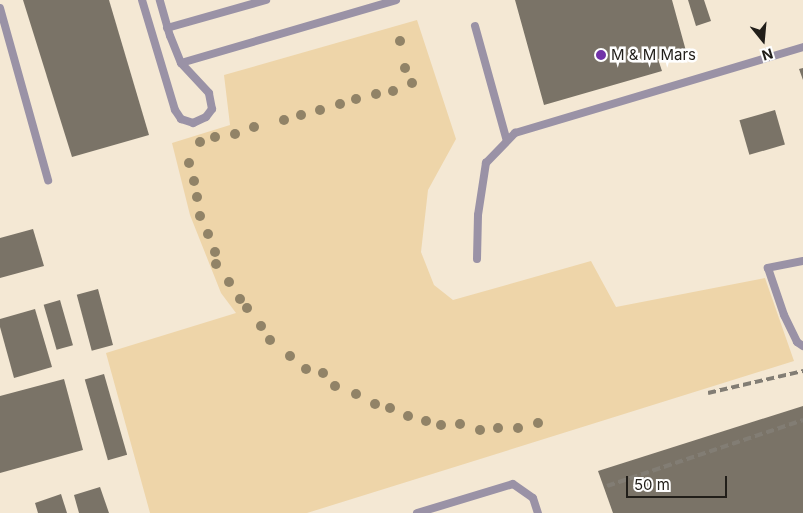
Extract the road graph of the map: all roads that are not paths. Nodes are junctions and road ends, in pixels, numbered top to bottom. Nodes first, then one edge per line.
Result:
1 (142, 0) edge
2 (160, 0) edge
3 (266, 0) edge
4 (396, 0) edge
5 (0, 8) edge
6 (475, 26) dead end
7 (167, 28) junction
8 (803, 47) edge
9 (181, 63) junction
10 (507, 141) junction
11 (48, 180) dead end
12 (477, 259) dead end
13 (803, 261) edge
14 (803, 346) edge
15 (417, 513) edge
16 (538, 513) edge

1 - 9 lane
2 - 7 lane
3 - 7 lane
4 - 9 lane
5 - 11 lane
6 - 10 lane
7 - 9 lane
8 - 10 lane
10 - 12 lane
13 - 14 lane
15 - 16 lane

